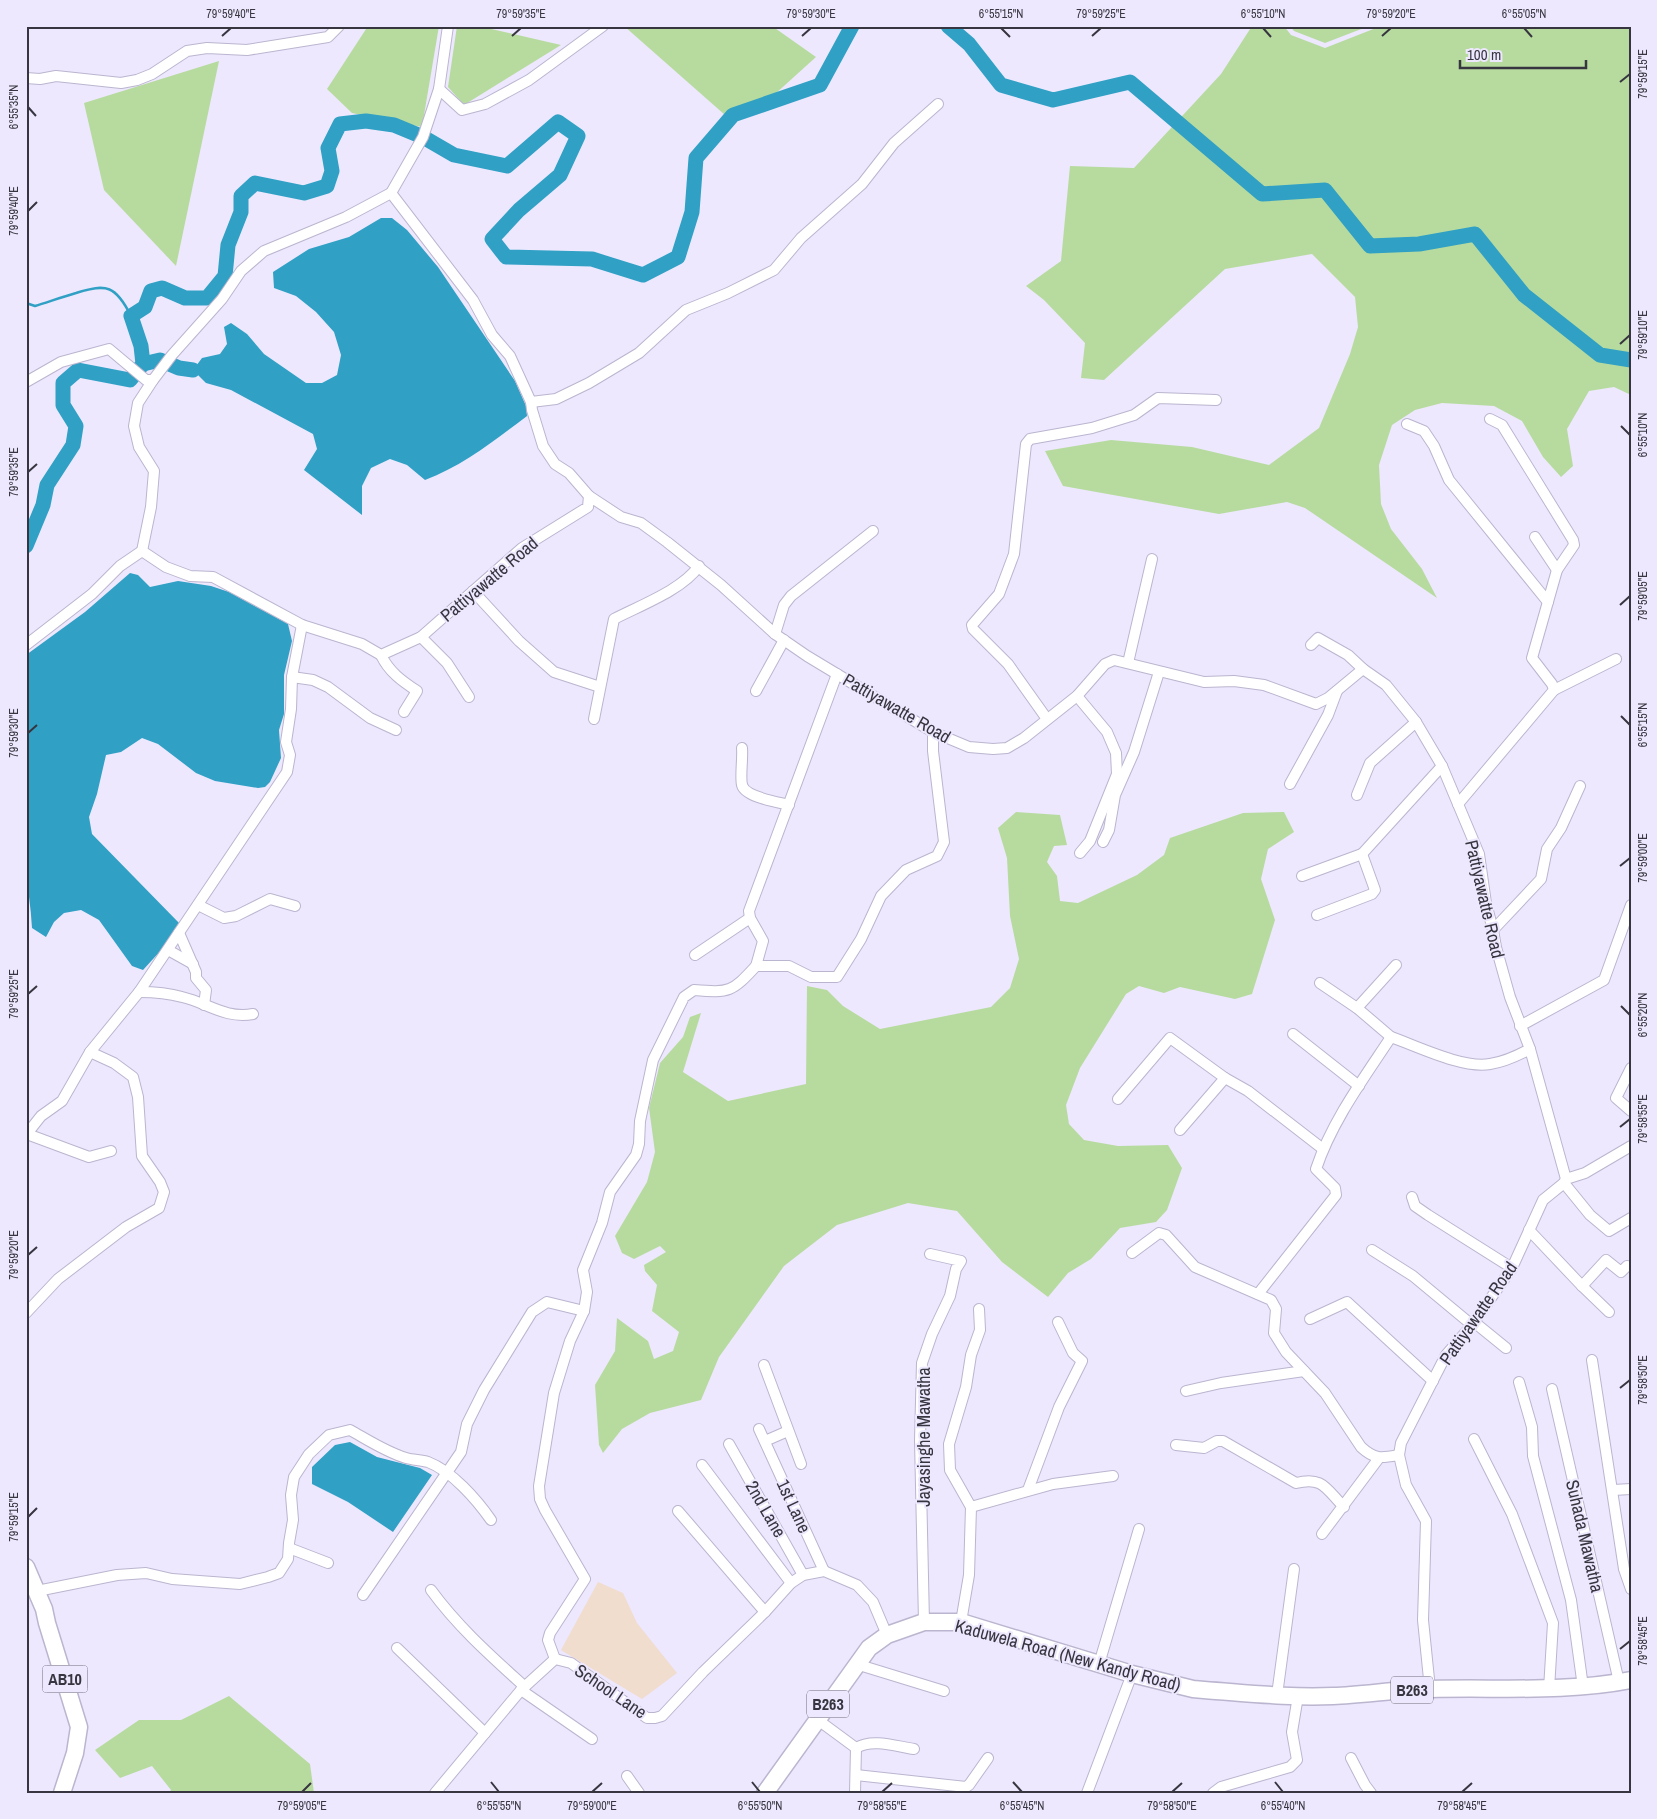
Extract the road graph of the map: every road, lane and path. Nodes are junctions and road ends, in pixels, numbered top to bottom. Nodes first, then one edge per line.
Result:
1 (339, 26) edge
2 (448, 26) edge
3 (603, 26) edge
4 (26, 78) edge
5 (440, 89) junction
6 (938, 104) dead end
7 (391, 193) junction
8 (153, 380) junction
9 (26, 382) edge
10 (1216, 400) dead end
11 (531, 402) junction
12 (1490, 419) dead end
13 (1407, 424) dead end
14 (589, 496) junction
15 (873, 531) dead end
16 (1535, 537) dead end
17 (142, 551) junction
18 (1152, 559) dead end
19 (699, 566) junction
20 (1556, 570) junction
21 (474, 591) junction
22 (1548, 602) junction
23 (302, 625) junction
24 (421, 637) junction
25 (780, 637) junction
26 (26, 645) edge
27 (1311, 645) dead end
28 (381, 656) junction
29 (1616, 659) dead end
30 (1128, 663) junction
31 (1364, 669) junction
32 (1159, 672) junction
33 (837, 674) junction
34 (292, 677) junction
35 (600, 688) junction
36 (1338, 689) junction
37 (1554, 690) junction
38 (756, 691) dead end
39 (1077, 696) junction
40 (468, 697) dead end
41 (404, 712) dead end
42 (1047, 718) junction
43 (594, 719) dead end
44 (1416, 722) junction
45 (396, 730) dead end
46 (933, 732) junction
47 (742, 748) dead end
48 (1442, 766) junction
49 (1290, 784) dead end
50 (1580, 786) dead end
51 (1356, 795) dead end
52 (789, 804) junction
53 (1458, 804) junction
54 (1103, 842) dead end
55 (1080, 853) dead end
56 (1362, 854) junction
57 (1302, 876) dead end
58 (198, 905) junction
59 (1631, 905) edge
60 (295, 906) dead end
61 (1317, 915) dead end
62 (750, 918) junction
63 (1493, 930) junction
64 (179, 934) junction
65 (168, 950) junction
66 (695, 955) dead end
67 (193, 964) junction
68 (1396, 965) dead end
69 (756, 966) junction
70 (1320, 983) dead end
71 (139, 992) junction
72 (204, 1004) junction
73 (1358, 1008) junction
74 (253, 1014) dead end
75 (1520, 1026) junction
76 (1293, 1034) dead end
77 (1391, 1037) junction
78 (1530, 1049) junction
79 (90, 1052) junction
80 (1631, 1068) edge
81 (1225, 1078) junction
82 (1359, 1086) junction
83 (1118, 1099) dead end
84 (1631, 1111) edge
85 (1180, 1130) dead end
86 (27, 1135) edge
87 (1631, 1146) edge
88 (1323, 1149) junction
89 (111, 1150) dead end
90 (1565, 1181) junction
91 (1412, 1197) dead end
92 (1631, 1218) edge
93 (1529, 1230) junction
94 (1372, 1250) dead end
95 (1132, 1253) dead end
96 (930, 1254) dead end
97 (1627, 1266) dead end
98 (1512, 1268) junction
99 (1582, 1286) junction
100 (1258, 1294) junction
101 (979, 1310) dead end
102 (584, 1311) junction
103 (26, 1312) edge
104 (1609, 1312) dead end
105 (1310, 1319) dead end
106 (1058, 1322) dead end
107 (1473, 1324) junction
108 (1506, 1348) dead end
109 (1592, 1360) dead end
110 (764, 1364) dead end
111 (1304, 1371) junction
112 (1433, 1381) junction
113 (1519, 1382) dead end
114 (1552, 1389) dead end
115 (1186, 1391) dead end
116 (759, 1429) dead end
117 (788, 1430) junction
118 (1474, 1440) dead end
119 (764, 1441) junction
120 (728, 1444) dead end
121 (1176, 1445) dead end
122 (1399, 1455) junction
123 (1379, 1458) junction
124 (801, 1464) dead end
125 (702, 1465) dead end
126 (447, 1473) junction
127 (1113, 1476) dead end
128 (1631, 1489) edge
129 (1028, 1490) junction
130 (1613, 1490) junction
131 (971, 1507) junction
132 (1344, 1507) junction
133 (678, 1511) dead end
134 (491, 1520) dead end
135 (1139, 1529) dead end
136 (1322, 1534) dead end
137 (288, 1548) junction
138 (328, 1563) dead end
139 (26, 1567) edge
140 (1294, 1569) dead end
141 (824, 1571) junction
142 (803, 1575) junction
143 (791, 1583) junction
144 (1631, 1589) edge
145 (431, 1590) dead end
146 (37, 1591) junction
147 (363, 1595) dead end
148 (765, 1612) junction
149 (924, 1622) junction
150 (961, 1622) junction
151 (887, 1635) junction
152 (397, 1648) dead end
153 (556, 1659) junction
154 (856, 1664) junction
155 (1099, 1664) junction
156 (1132, 1674) junction
157 (1625, 1681) edge
158 (1583, 1687) junction
159 (1430, 1688) junction
160 (523, 1689) junction
161 (1549, 1689) junction
162 (944, 1691) dead end
163 (1277, 1695) junction
164 (1298, 1696) junction
165 (818, 1720) junction
166 (485, 1733) junction
167 (592, 1739) dead end
168 (856, 1748) junction
169 (914, 1749) dead end
170 (988, 1758) dead end
171 (1351, 1758) dead end
172 (856, 1775) junction
173 (627, 1776) dead end
174 (1219, 1791) edge
175 (62, 1793) edge
176 (435, 1793) edge
177 (639, 1793) edge
178 (765, 1793) edge
179 (855, 1793) edge
180 (1088, 1793) edge
181 (1371, 1793) edge

1 - 4 street
2 - 5 street
3 - 5 street
5 - 7 street
6 - 11 street
7 - 8 street
7 - 11 street
8 - 9 street
8 - 17 street
10 - 42 street
11 - 14 street
12 - 20 street
13 - 22 street
14 - 19 street, Pattiyawatte Road
14 - 21 street, Pattiyawatte Road
15 - 25 street
16 - 20 street
17 - 23 street
17 - 26 street
18 - 30 street
19 - 25 street, Pattiyawatte Road
19 - 35 street
20 - 22 street
21 - 24 street, Pattiyawatte Road
21 - 35 street
22 - 37 street
23 - 28 street
23 - 34 street
24 - 28 street, Pattiyawatte Road
24 - 40 street
25 - 33 street, Pattiyawatte Road
25 - 38 street
27 - 31 street
28 - 41 street
29 - 37 street
30 - 32 street, Pattiyawatte Road
30 - 39 street, Pattiyawatte Road
31 - 36 street, Pattiyawatte Road
31 - 44 street, Pattiyawatte Road
32 - 36 street, Pattiyawatte Road
32 - 54 street
33 - 46 street, Pattiyawatte Road
33 - 52 street
34 - 45 street
34 - 58 street
35 - 43 street
36 - 49 street
37 - 53 street
39 - 42 street, Pattiyawatte Road
39 - 55 street
42 - 46 street, Pattiyawatte Road
44 - 48 street, Pattiyawatte Road
44 - 51 street
46 - 69 street
47 - 52 street
48 - 53 street, Pattiyawatte Road
48 - 56 street
50 - 63 street
52 - 62 street
53 - 63 street, Pattiyawatte Road
56 - 57 street
56 - 61 street
58 - 60 street
58 - 64 street
59 - 75 street
62 - 66 street
62 - 69 street
63 - 75 street, Pattiyawatte Road
64 - 65 street
64 - 67 street
65 - 67 street
65 - 71 street
67 - 72 street
68 - 73 street
69 - 102 street
70 - 73 street
71 - 72 street
71 - 79 street
72 - 74 street
73 - 77 street
75 - 78 street, Pattiyawatte Road
76 - 82 street
77 - 78 street
77 - 82 street
78 - 90 street, Pattiyawatte Road
79 - 86 street
79 - 103 street
80 - 84 street
81 - 83 street
81 - 85 street
81 - 88 street
82 - 88 street
86 - 89 street
87 - 90 street, Pattiyawatte Road
88 - 100 street
90 - 92 street
90 - 93 street, Pattiyawatte Road
91 - 98 street
93 - 98 street, Pattiyawatte Road
93 - 99 street
94 - 107 street
95 - 100 street
96 - 149 street, Jayasinghe Mawatha
97 - 99 street
98 - 107 street, Pattiyawatte Road
99 - 104 street
100 - 111 street
101 - 131 street
102 - 126 street
102 - 153 street
105 - 112 street
106 - 129 street
107 - 108 street
107 - 112 street, Pattiyawatte Road
109 - 130 street
110 - 117 street, 1st Lane
111 - 115 street
111 - 123 street
112 - 122 street, Pattiyawatte Road
113 - 158 street
114 - 157 street, Suhada Mawatha
116 - 119 street, 1st Lane
117 - 119 street
117 - 124 street, 1st Lane
118 - 161 street
119 - 141 street, 1st Lane
120 - 142 street, 2nd Lane
121 - 132 street
122 - 123 street
122 - 159 street, Pattiyawatte Road
123 - 132 street
125 - 143 street
126 - 134 street
126 - 137 street
126 - 147 street
127 - 129 street
128 - 130 street
129 - 131 street
130 - 144 street
131 - 150 street
132 - 136 street
133 - 148 street
135 - 155 street
137 - 138 street
137 - 146 street
139 - 146 main road, AB10
140 - 163 street
141 - 142 street, School Lane
141 - 151 street, School Lane
142 - 143 street, School Lane
143 - 148 street, School Lane
145 - 160 street
146 - 175 main road, AB10
148 - 153 street, School Lane
149 - 150 main road, Kaduwela Road (New Kandy Road) / B263
149 - 151 main road, Kaduwela Road (New Kandy Road) / B263
150 - 155 main road, Kaduwela Road (New Kandy Road) / B263
151 - 154 main road, Kaduwela Road (New Kandy Road) / B263
152 - 166 street
153 - 160 street, School Lane
154 - 162 street
154 - 165 main road, Kaduwela Road (New Kandy Road) / B263
155 - 156 main road, Kaduwela Road (New Kandy Road) / B263
156 - 163 main road, Kaduwela Road (New Kandy Road) / B263
156 - 180 street
157 - 158 main road, Kaduwela Road (New Kandy Road) / B263
158 - 161 main road, Kaduwela Road (New Kandy Road) / B263
159 - 161 main road, Kaduwela Road (New Kandy Road) / B263
159 - 164 main road, Kaduwela Road (New Kandy Road) / B263
160 - 166 street, School Lane
160 - 167 street
163 - 164 main road, Kaduwela Road (New Kandy Road) / B263
164 - 174 street
165 - 168 street
165 - 178 main road, Kaduwela Road (New Kandy Road) / B263
166 - 176 street, School Lane
168 - 169 street
168 - 172 street
170 - 172 street
171 - 181 street
172 - 179 street
173 - 177 street

